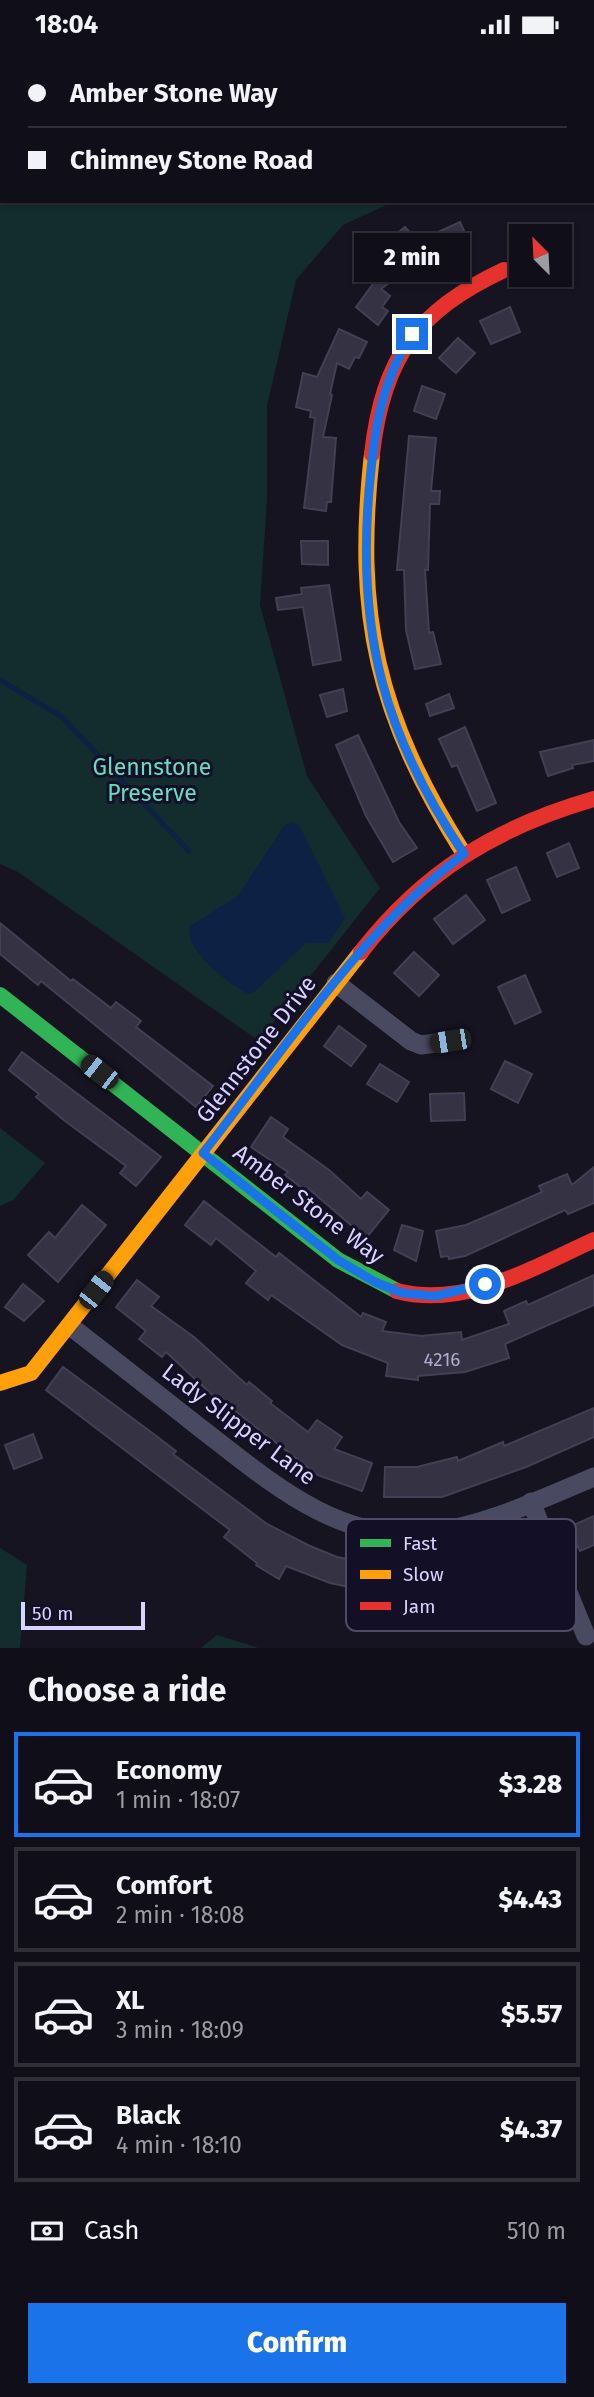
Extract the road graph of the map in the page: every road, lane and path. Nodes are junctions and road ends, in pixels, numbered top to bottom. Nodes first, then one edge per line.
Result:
1 (504, 269) dead end
2 (594, 799) edge
3 (464, 854) junction
4 (336, 983) junction
5 (0, 995) edge
6 (450, 1041) dead end
7 (203, 1153) junction
8 (594, 1240) edge
9 (69, 1326) junction
10 (0, 1383) edge
11 (594, 1477) edge
12 (531, 1502) junction
13 (489, 1519) edge
14 (538, 1519) edge
15 (346, 1522) edge
16 (576, 1612) edge
17 (586, 1636) dead end

1 - 3 street
2 - 3 street, Glennstone Drive
3 - 4 street, Glennstone Drive
4 - 6 street
4 - 7 street, Glennstone Drive
5 - 7 street, Amber Stone Way
7 - 8 street, Amber Stone Way
7 - 9 street, Glennstone Drive
9 - 10 street, Glennstone Drive
9 - 15 street, Lady Slipper Lane
11 - 12 street, Lady Slipper Lane
12 - 13 street, Lady Slipper Lane
12 - 14 street
16 - 17 street

